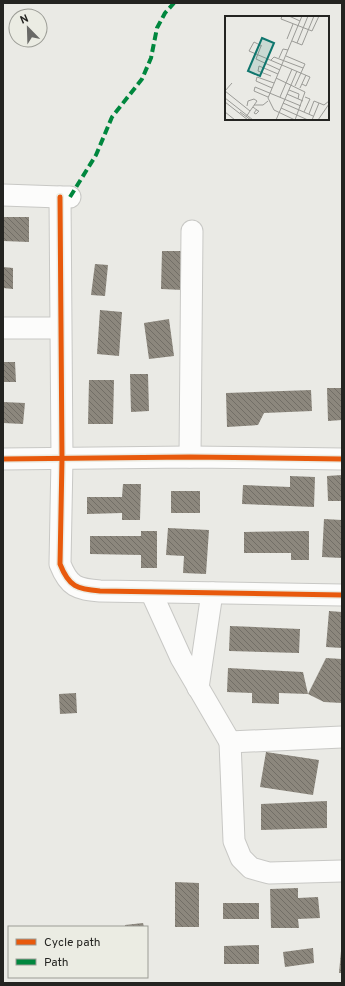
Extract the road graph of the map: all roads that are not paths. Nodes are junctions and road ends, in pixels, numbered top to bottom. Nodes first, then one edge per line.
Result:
1 (3, 195) edge
2 (192, 231) dead end
3 (3, 328) edge
4 (60, 328) junction
5 (3, 458) edge
6 (62, 458) junction
7 (190, 458) junction
8 (342, 459) edge
9 (151, 592) junction
10 (212, 593) junction
11 (342, 595) edge
12 (198, 688) junction
13 (342, 737) edge
14 (230, 742) junction
15 (342, 871) edge

1 - 4 street
2 - 7 street
3 - 4 street
4 - 6 street
5 - 6 street
6 - 7 street
6 - 9 street
7 - 8 street
9 - 10 street
9 - 12 street
10 - 11 street
10 - 12 street
12 - 14 street
13 - 14 street
14 - 15 street

